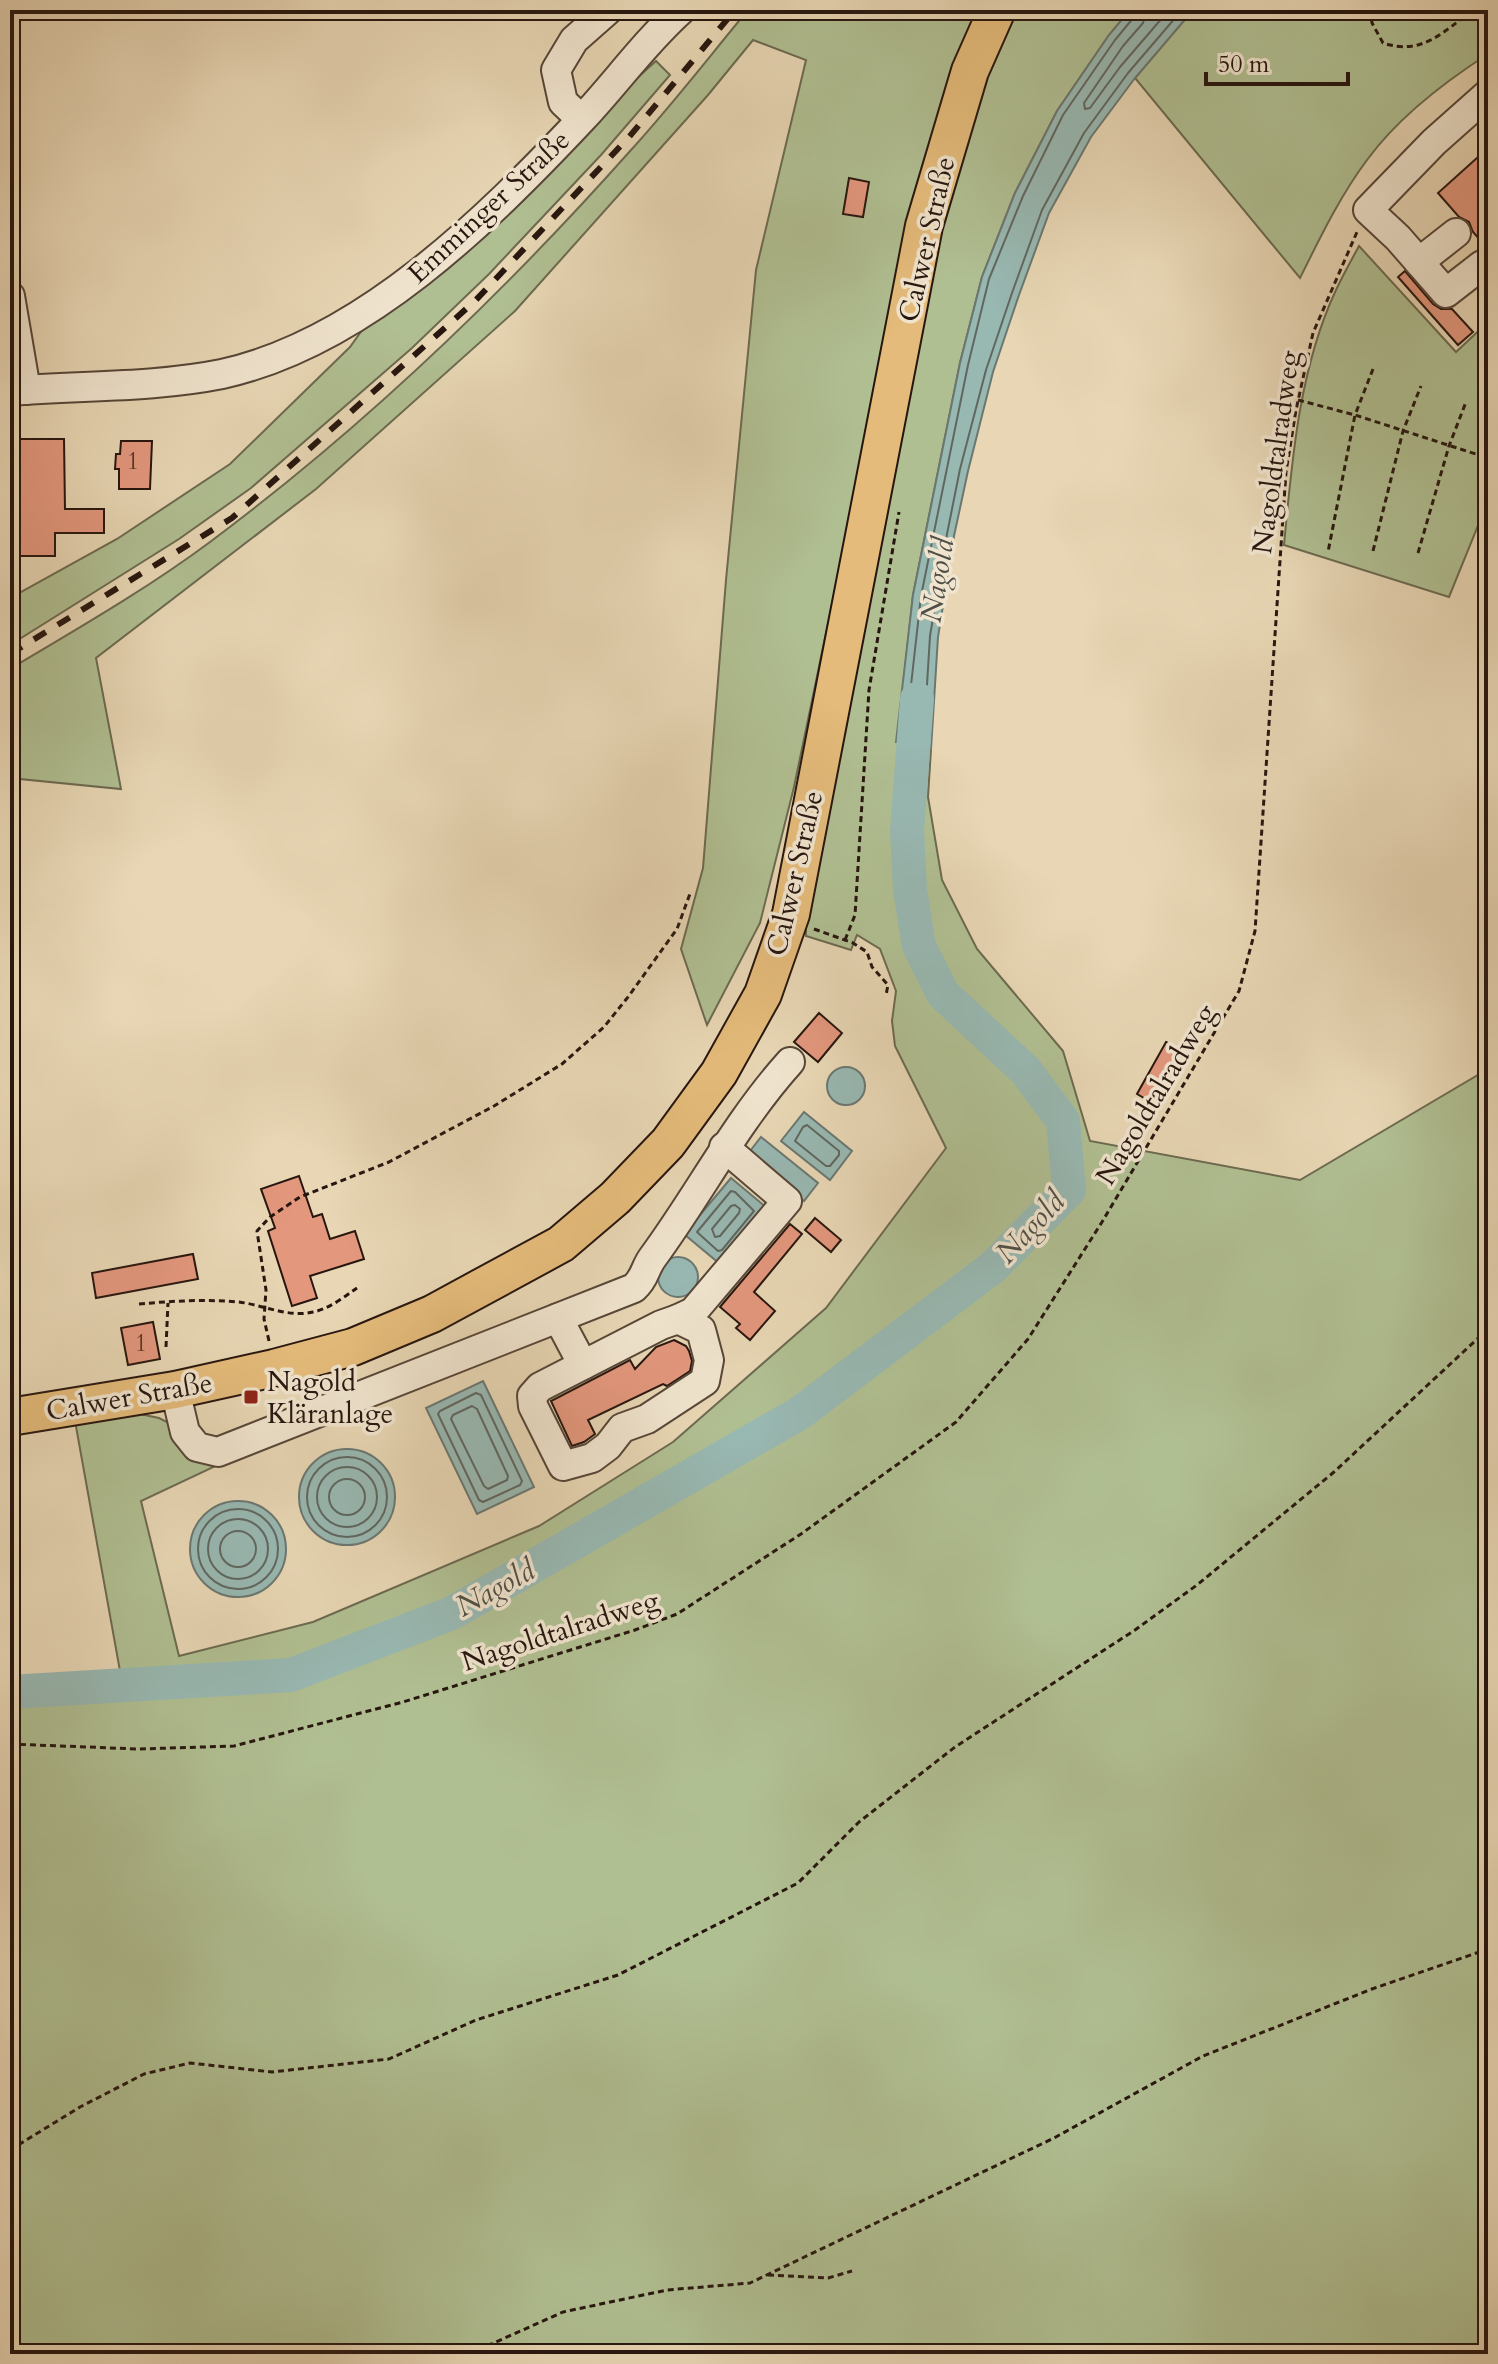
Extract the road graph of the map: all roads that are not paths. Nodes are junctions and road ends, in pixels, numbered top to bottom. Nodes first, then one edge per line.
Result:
1 (608, 10) edge
2 (681, 10) edge
3 (997, 10) edge
4 (1488, 94) edge
5 (581, 119) junction
6 (1456, 233) dead end
7 (1419, 262) junction
8 (1482, 265) dead end
9 (10, 296) edge
10 (18, 391) edge
11 (790, 1062) dead end
12 (724, 1147) junction
13 (634, 1288) junction
14 (558, 1318) junction
15 (670, 1322) junction
16 (583, 1365) junction
17 (175, 1390) junction
18 (10, 1417) edge

1 - 5 street
2 - 5 street, Emminger Straße
3 - 17 main road, Calwer Straße
4 - 7 street
5 - 10 street, Emminger Straße
6 - 7 street
7 - 8 street
9 - 10 street
11 - 12 street
12 - 13 street
12 - 15 street
13 - 14 street
13 - 15 street
14 - 16 street
14 - 17 street
15 - 16 street
15 - 16 street
17 - 18 main road, Calwer Straße

